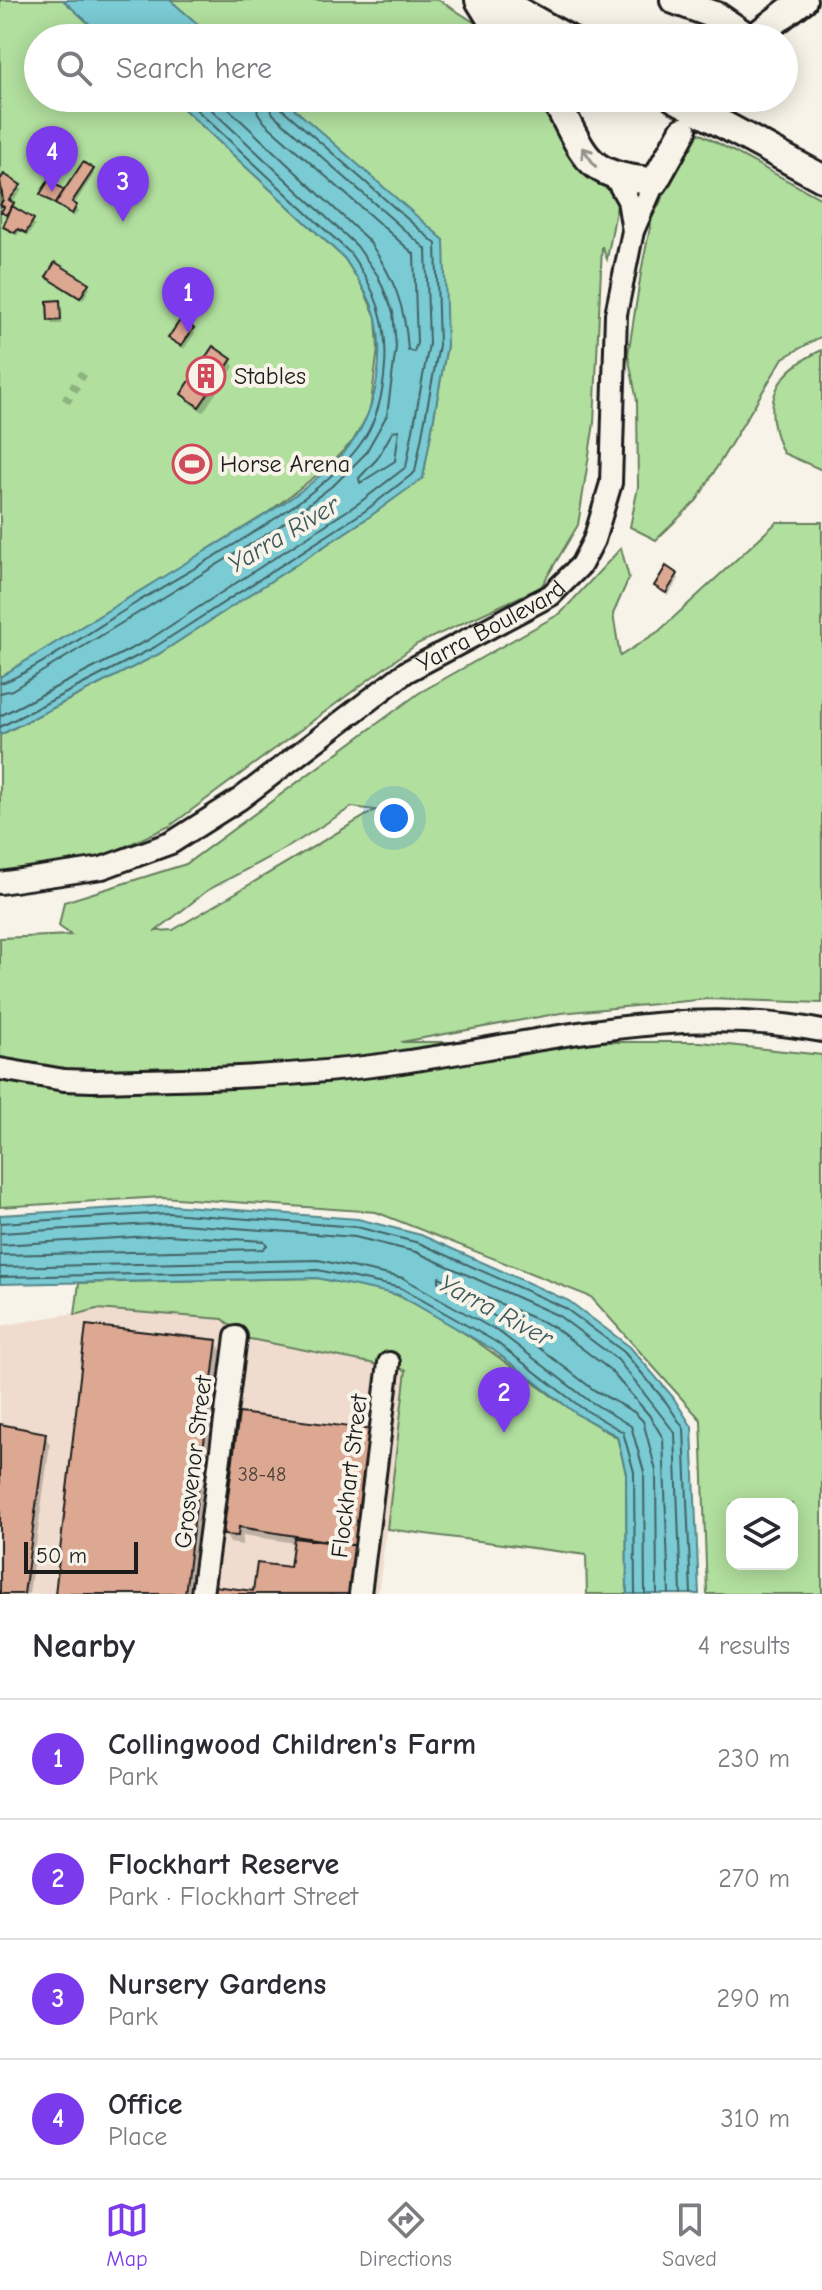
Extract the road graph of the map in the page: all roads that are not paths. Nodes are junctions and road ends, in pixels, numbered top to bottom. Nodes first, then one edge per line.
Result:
1 (479, 0) edge
2 (499, 0) edge
3 (674, 0) edge
4 (803, 0) edge
5 (496, 24) edge
6 (542, 24) edge
7 (729, 24) edge
8 (770, 24) edge
9 (562, 112) edge
10 (700, 112) edge
11 (683, 131) dead end
12 (615, 177) junction
13 (822, 178) edge
14 (655, 181) junction
15 (633, 231) junction
16 (0, 883) edge
17 (822, 1031) edge
18 (0, 1069) edge
19 (236, 1337) dead end
20 (389, 1363) dead end
21 (202, 1594) edge
22 (360, 1594) edge

1 - 5 main road
2 - 6 main road
3 - 7 main road
4 - 8 main road
12 -> 9 main road
10 - 13 main road
11 - 14 main road, Yarra Boulevard
12 - 14 main road
12 - 15 street
14 - 15 street, Yarra Boulevard
15 - 16 street, Yarra Boulevard
17 - 18 street
19 - 21 street, Grosvenor Street
20 - 22 street, Flockhart Street

